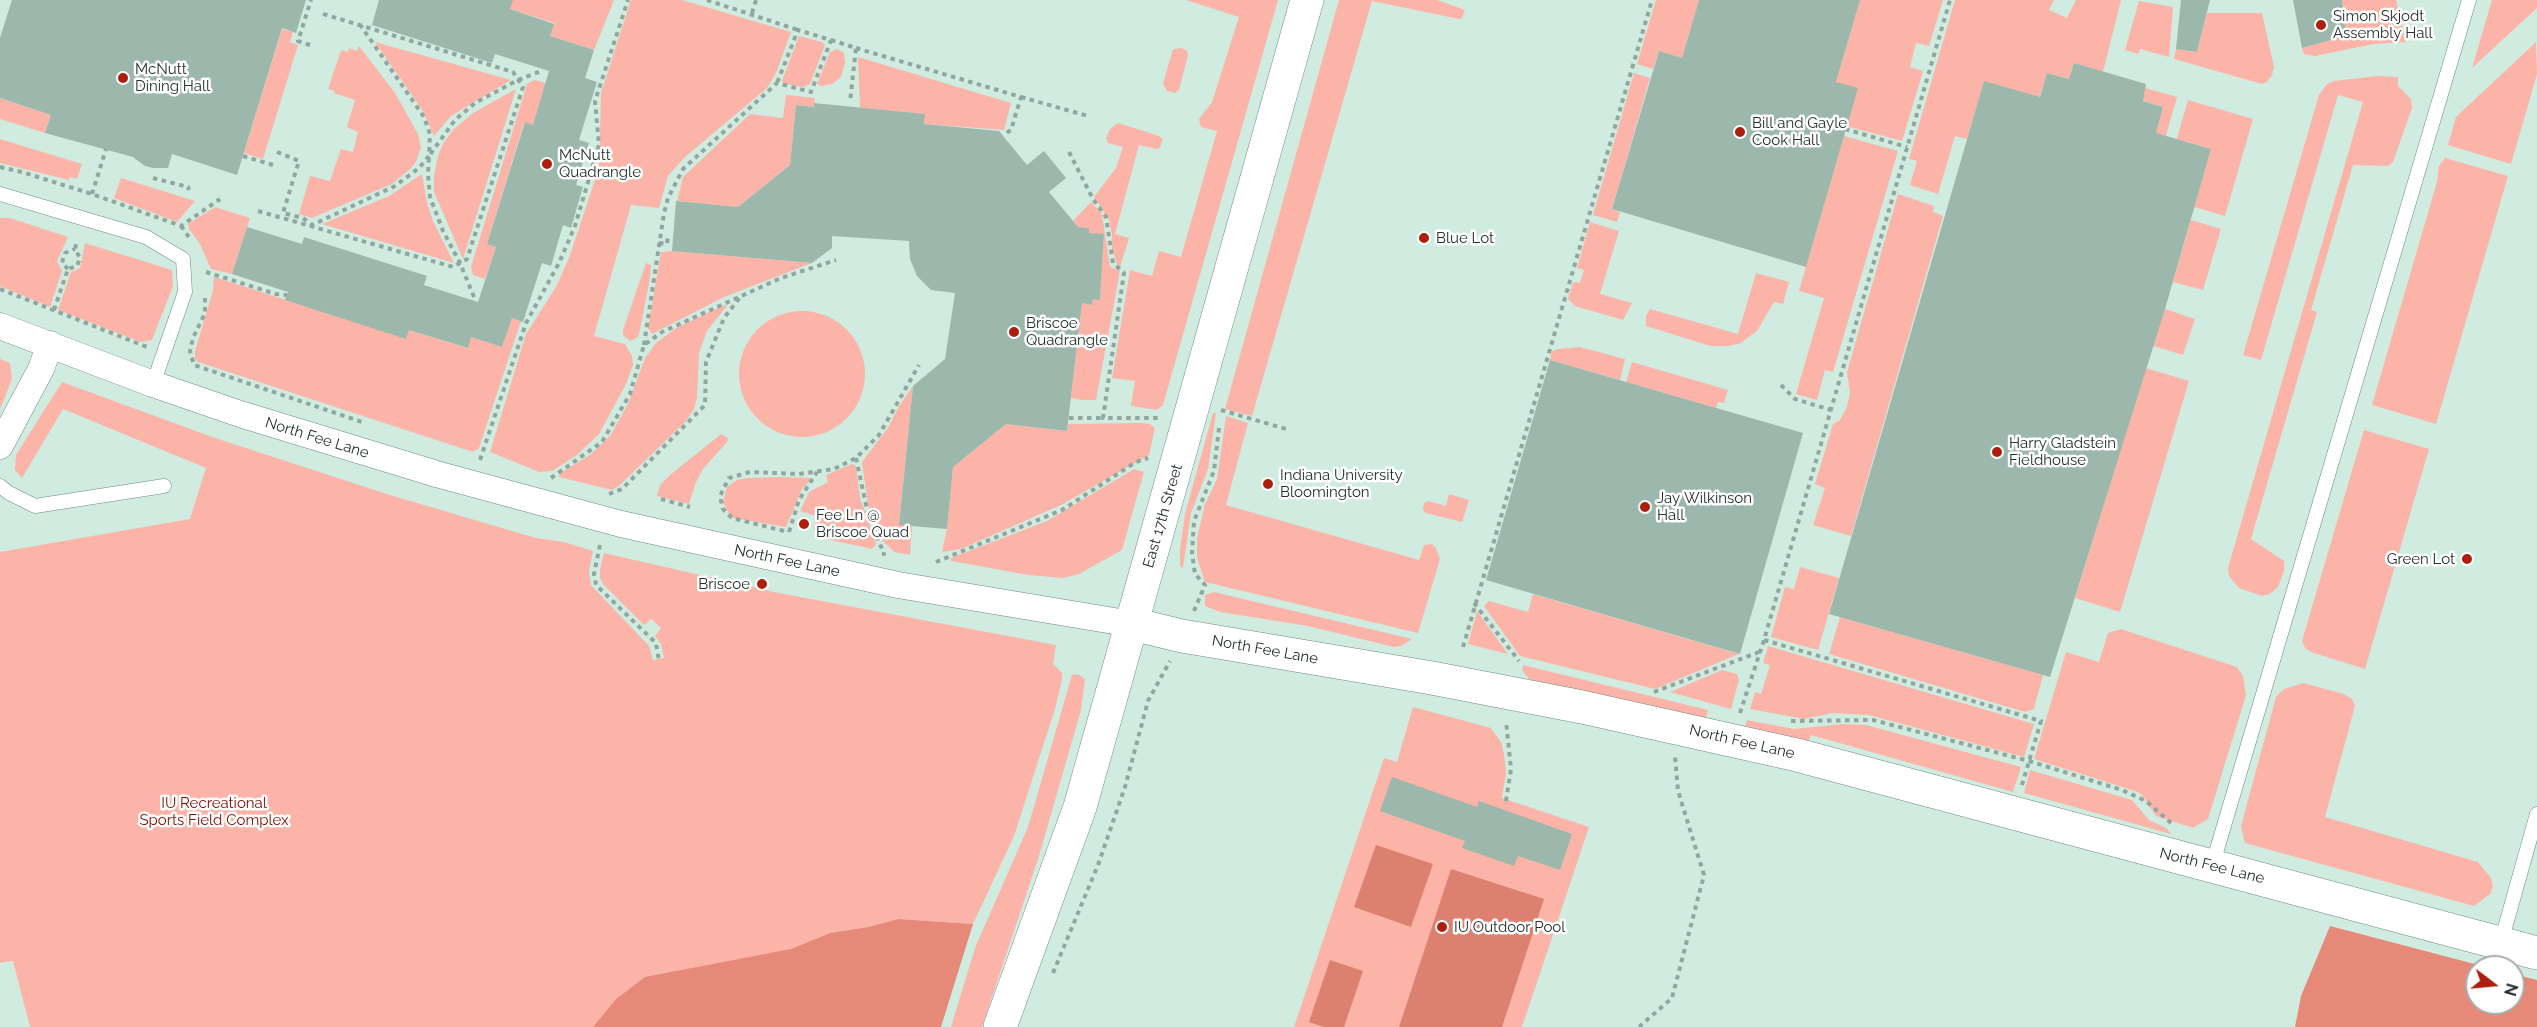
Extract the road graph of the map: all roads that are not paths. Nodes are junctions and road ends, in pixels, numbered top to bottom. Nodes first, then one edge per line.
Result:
1 (1307, 0) edge
2 (2469, 0) edge
3 (0, 194) edge
4 (0, 326) edge
5 (50, 344) junction
6 (153, 384) junction
7 (0, 446) edge
8 (0, 486) edge
9 (164, 486) dead end
10 (1132, 624) junction
11 (2537, 814) edge
12 (2212, 866) junction
13 (2501, 942) junction
14 (2537, 953) edge
15 (1000, 1027) edge

1 - 10 street, East 17th Street
2 - 12 lane
3 - 6 lane
4 - 5 street, North Fee Lane
5 - 6 street, North Fee Lane
5 - 7 street
6 - 10 street, North Fee Lane
8 - 9 lane
10 - 12 street, North Fee Lane
10 - 15 street, East 17th Street
11 - 13 lane
12 - 13 street, North Fee Lane
13 - 14 street, North Fee Lane

